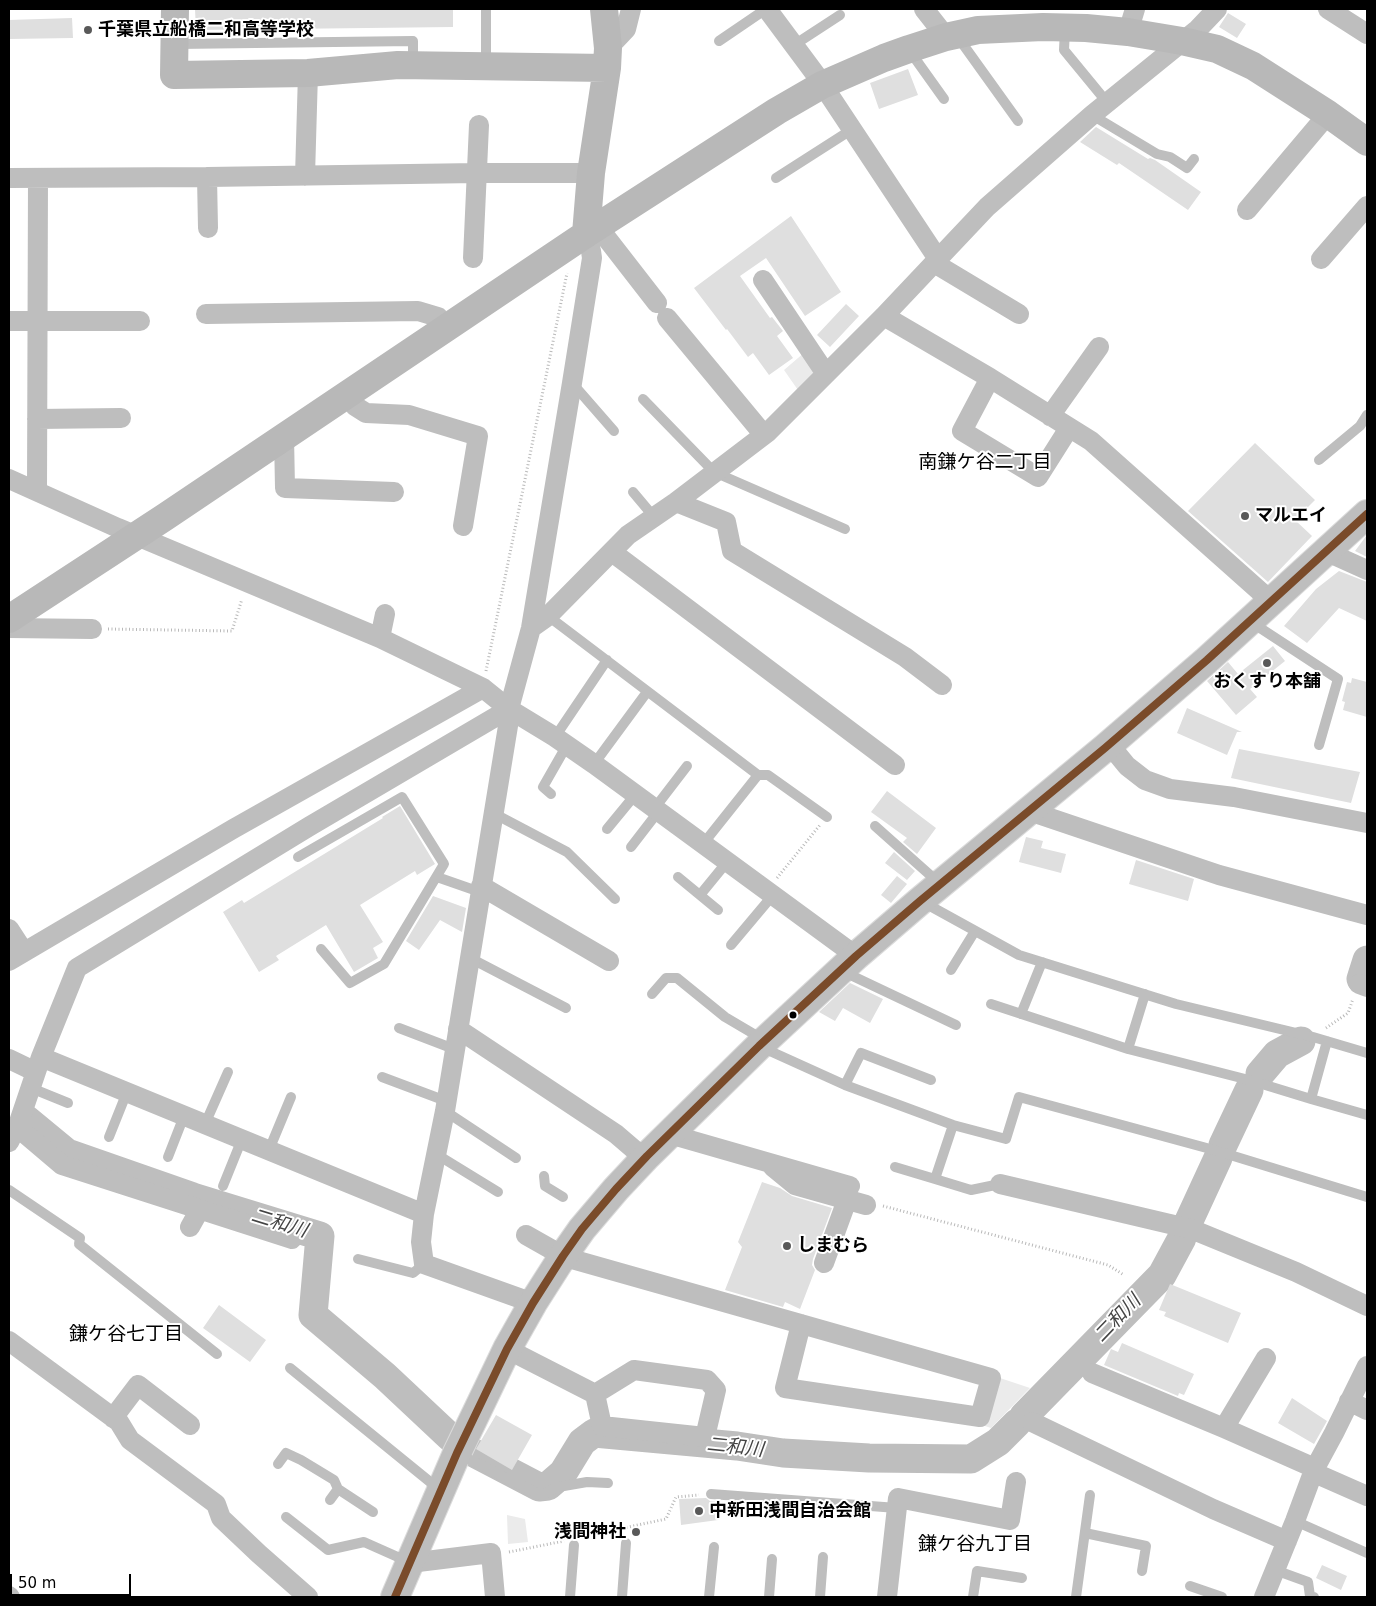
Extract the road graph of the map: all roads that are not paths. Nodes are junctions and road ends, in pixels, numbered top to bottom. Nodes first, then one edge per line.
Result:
1 (175, 9) edge
2 (486, 9) edge
3 (604, 9) edge
4 (631, 9) edge
5 (767, 9) edge
6 (924, 9) edge
7 (1217, 9) edge
8 (1328, 9) edge
9 (840, 15) dead end
10 (1132, 20) edge
11 (1050, 21) edge
12 (1367, 34) edge
13 (951, 36) junction
14 (1182, 41) junction
15 (719, 42) dead end
16 (174, 44) junction
17 (794, 45) junction
18 (909, 49) junction
19 (608, 58) junction
20 (413, 65) junction
21 (486, 66) junction
22 (308, 73) junction
23 (822, 85) junction
24 (1101, 95) dead end
25 (944, 99) dead end
26 (1328, 114) junction
27 (1092, 115) junction
28 (1018, 121) dead end
29 (479, 125) dead end
30 (851, 130) junction
31 (1367, 142) edge
32 (1194, 159) dead end
33 (478, 173) junction
34 (591, 173) junction
35 (305, 176) junction
36 (207, 177) junction
37 (9, 178) edge
38 (38, 178) junction
39 (776, 178) dead end
40 (1367, 206) edge
41 (1247, 210) dead end
42 (208, 228) dead end
43 (592, 231) junction
44 (473, 258) dead end
45 (1321, 259) dead end
46 (936, 261) junction
47 (763, 280) dead end
48 (206, 314) dead end
49 (1019, 314) dead end
50 (884, 316) junction
51 (9, 321) edge
52 (37, 321) junction
53 (140, 321) dead end
54 (441, 332) junction
55 (1099, 347) dead end
56 (826, 374) junction
57 (990, 378) junction
58 (572, 383) junction
59 (348, 394) junction
60 (643, 399) dead end
61 (1367, 415) edge
62 (1050, 416) junction
63 (121, 418) dead end
64 (37, 419) junction
65 (1069, 428) junction
66 (1363, 429) edge
67 (614, 431) dead end
68 (764, 435) junction
69 (284, 436) junction
70 (1319, 460) dead end
71 (714, 472) junction
72 (9, 479) edge
73 (37, 491) junction
74 (394, 492) dead end
75 (634, 492) dead end
76 (676, 502) junction
77 (1367, 514) edge
78 (654, 517) junction
79 (463, 526) dead end
80 (845, 529) dead end
81 (137, 535) junction
82 (612, 552) junction
83 (1327, 552) junction
84 (1367, 570) edge
85 (1272, 602) junction
86 (385, 614) dead end
87 (548, 616) junction
88 (9, 619) edge
89 (1251, 621) junction
90 (9, 628) edge
91 (531, 628) junction
92 (92, 629) road end
93 (380, 638) junction
94 (607, 660) junction
95 (942, 684) dead end
96 (483, 688) junction
97 (647, 692) junction
98 (509, 709) junction
99 (561, 741) junction
100 (1109, 744) junction
101 (1320, 745) dead end
102 (594, 764) junction
103 (895, 765) dead end
104 (687, 766) dead end
105 (758, 775) junction
106 (552, 794) dead end
107 (634, 795) junction
108 (656, 810) junction
109 (1029, 810) junction
110 (493, 813) junction
111 (827, 817) road end
112 (1367, 823) edge
113 (875, 826) dead end
114 (607, 829) dead end
115 (702, 844) junction
116 (631, 847) dead end
117 (298, 857) dead end
118 (727, 862) junction
119 (437, 877) junction
120 (678, 877) dead end
121 (481, 889) junction
122 (770, 892) junction
123 (930, 892) junction
124 (700, 895) junction
125 (615, 899) dead end
126 (718, 910) dead end
127 (1367, 915) edge
128 (9, 929) edge
129 (975, 931) junction
130 (731, 945) dead end
131 (321, 948) dead end
132 (17, 956) edge
133 (470, 958) junction
134 (609, 961) dead end
135 (1042, 962) junction
136 (849, 963) junction
137 (951, 970) dead end
138 (652, 994) dead end
139 (1145, 994) junction
140 (991, 1004) dead end
141 (566, 1008) dead end
142 (1021, 1014) junction
143 (956, 1025) dead end
144 (400, 1028) dead end
145 (456, 1039) junction
146 (1326, 1041) junction
147 (762, 1043) junction
148 (1128, 1049) junction
149 (1367, 1053) edge
150 (9, 1059) edge
151 (36, 1072) junction
152 (228, 1072) dead end
153 (382, 1077) dead end
154 (931, 1080) dead end
155 (845, 1086) junction
156 (127, 1092) junction
157 (291, 1097) dead end
158 (1311, 1099) junction
159 (68, 1103) dead end
160 (445, 1106) junction
161 (1367, 1115) edge
162 (184, 1116) junction
163 (205, 1124) junction
164 (16, 1125) edge
165 (953, 1125) junction
166 (669, 1134) junction
167 (109, 1137) dead end
168 (242, 1139) junction
169 (268, 1150) junction
170 (436, 1154) junction
171 (168, 1156) dead end
172 (646, 1156) junction
173 (516, 1158) dead end
174 (895, 1167) dead end
175 (544, 1176) dead end
176 (935, 1179) junction
177 (1000, 1184) joint
178 (223, 1186) dead end
179 (9, 1190) edge
180 (498, 1192) dead end
181 (563, 1197) dead end
182 (1367, 1197) edge
183 (200, 1209) junction
184 (424, 1214) junction
185 (190, 1227) dead end
186 (526, 1235) dead end
187 (292, 1239) dead end
188 (563, 1256) junction
189 (358, 1259) dead end
190 (824, 1263) dead end
191 (424, 1264) junction
192 (532, 1303) junction
193 (1367, 1306) edge
194 (802, 1324) junction
195 (9, 1341) edge
196 (507, 1349) junction
197 (217, 1354) dead end
198 (1266, 1358) dead end
199 (1367, 1366) edge
200 (290, 1368) dead end
201 (1092, 1373) dead end
202 (595, 1394) junction
203 (1358, 1406) edge
204 (113, 1418) junction
205 (1032, 1422) dead end
206 (190, 1425) dead end
207 (1224, 1428) junction
208 (457, 1453) junction
209 (278, 1464) dead end
210 (1314, 1470) junction
211 (1016, 1482) dead end
212 (608, 1484) dead end
213 (338, 1489) junction
214 (441, 1490) junction
215 (711, 1494) road end
216 (1090, 1495) dead end
217 (1367, 1496) edge
218 (330, 1500) dead end
219 (897, 1508) junction
220 (373, 1512) dead end
221 (286, 1517) dead end
222 (1295, 1522) junction
223 (1085, 1533) junction
224 (572, 1541) road end
225 (1287, 1541) junction
226 (626, 1543) dead end
227 (714, 1547) dead end
228 (1367, 1553) edge
229 (823, 1557) dead end
230 (772, 1559) dead end
231 (410, 1563) junction
232 (1275, 1570) junction
233 (1142, 1571) dead end
234 (1022, 1578) dead end
235 (1190, 1586) dead end
236 (308, 1597) edge
237 (396, 1597) edge
238 (495, 1597) edge
239 (570, 1597) edge
240 (622, 1597) edge
241 (708, 1597) edge
242 (769, 1597) edge
243 (820, 1597) edge
244 (887, 1597) edge
245 (973, 1597) edge
246 (1076, 1597) edge
247 (1222, 1597) edge
248 (1264, 1597) edge
249 (1314, 1597) edge

1 - 16 street
2 - 21 lane
3 - 19 street
4 - 19 street
5 - 15 lane
5 - 17 street
6 - 13 street
7 - 14 street
8 - 12 street
9 - 17 lane
10 - 11 street
10 - 14 street
11 - 13 street
11 - 24 lane
13 - 18 street
13 - 28 lane
14 - 26 street
14 - 27 street
16 - 20 lane
16 - 22 street
17 - 23 street
18 - 23 street
18 - 25 lane
19 - 21 street
19 - 34 street
20 - 21 street
20 - 22 street
22 - 35 street
23 - 30 street
23 - 43 street
26 - 31 street
26 - 41 street
27 - 32 lane
27 - 46 street
29 - 33 street
30 - 39 lane
30 - 46 street
33 - 34 street
33 - 35 street
33 - 44 street
34 - 43 street
35 - 36 street
36 - 38 street
36 - 42 street
37 - 38 street
38 - 52 street
40 - 45 street
43 - 54 street
43 - 58 street
43 - 68 street
46 - 49 street
46 - 50 street
47 - 56 street
48 - 54 street
50 - 56 street
50 - 57 street
51 - 52 street
52 - 53 street
52 - 64 street
54 - 59 street
55 - 62 street
56 - 68 street
57 - 62 street
57 - 65 street
58 - 67 lane
58 - 91 street
59 - 69 street
59 - 79 street
60 - 71 lane
61 - 66 lane
62 - 65 street
63 - 64 street
64 - 73 street
65 - 85 street
66 - 70 lane
68 - 71 street
69 - 74 street
69 - 81 street
71 - 76 street
71 - 80 lane
72 - 73 street
73 - 81 street
75 - 78 lane
76 - 78 street
76 - 95 street
77 - 83 main road
78 - 82 street
81 - 88 street
81 - 93 street
82 - 87 street
82 - 103 street
83 - 84 street
83 - 85 main road
85 - 89 main road
86 - 93 street
87 - 91 street
87 - 94 lane
89 - 100 main road
89 - 101 lane
90 - 92 street
91 - 98 street
93 - 96 street
94 - 97 lane
94 - 99 lane
96 - 98 street
96 - 132 street
97 - 102 lane
97 - 105 lane
98 - 99 street
98 - 110 street
98 - 151 street
99 - 102 street
99 - 106 lane
100 - 109 main road
100 - 112 street
102 - 107 street
104 - 108 lane
105 - 111 lane
105 - 115 lane
107 - 108 street
107 - 114 lane
108 - 115 street
108 - 116 lane
109 - 123 main road
109 - 127 street
110 - 121 street
110 - 125 lane
113 - 123 lane
115 - 118 street
117 - 119 lane
118 - 122 street
118 - 124 lane
119 - 121 lane
119 - 131 lane
120 - 124 lane
121 - 133 street
121 - 134 street
122 - 130 lane
122 - 136 street
123 - 129 lane
123 - 136 main road
124 - 126 lane
128 - 132 street
129 - 135 lane
129 - 137 lane
133 - 141 lane
133 - 145 street
135 - 139 lane
135 - 142 lane
136 - 143 lane
136 - 147 main road
138 - 147 lane
139 - 146 lane
139 - 148 lane
140 - 142 lane
142 - 148 lane
144 - 145 lane
145 - 160 street
145 - 172 street
146 - 149 lane
146 - 158 lane
147 - 155 lane
147 - 166 main road
148 - 158 lane
150 - 151 street
151 - 156 street
151 - 159 lane
151 - 164 street
152 - 163 lane
153 - 160 lane
154 - 155 lane
155 - 165 lane
156 - 162 street
156 - 167 lane
157 - 169 lane
158 - 161 lane
160 - 170 street
160 - 173 lane
162 - 163 street
162 - 171 lane
163 - 168 street
164 - 183 street
165 - 176 lane
165 - 182 lane
166 - 172 main road
166 - 190 street
168 - 169 street
168 - 178 lane
169 - 184 street
170 - 180 lane
170 - 184 street
172 - 188 main road
174 - 176 lane
175 - 181 lane
176 - 177 lane
177 - 193 street
179 - 197 lane
183 - 185 street
183 - 187 street
184 - 191 street
186 - 188 street
188 - 192 main road
188 - 194 street
189 - 191 lane
191 - 192 street
192 - 196 main road
194 - 194 street
195 - 204 street
196 - 202 street
196 - 208 main road
198 - 207 street
199 - 203 street
200 - 214 lane
201 - 207 street
202 - 202 street
203 - 210 street
204 - 206 street
204 - 236 street
205 - 225 street
207 - 210 street
208 - 212 lane
208 - 214 main road
209 - 213 lane
210 - 217 street
210 - 222 street
211 - 219 street
213 - 218 lane
213 - 220 lane
214 - 231 main road
215 - 219 lane
216 - 223 lane
219 - 244 street
221 - 231 lane
222 - 225 street
222 - 228 lane
223 - 233 lane
223 - 246 lane
224 - 239 lane
225 - 232 street
226 - 240 lane
227 - 241 lane
229 - 243 lane
230 - 242 lane
231 - 237 main road
231 - 238 street
232 - 248 street
232 - 249 lane
234 - 245 lane
235 - 247 lane

